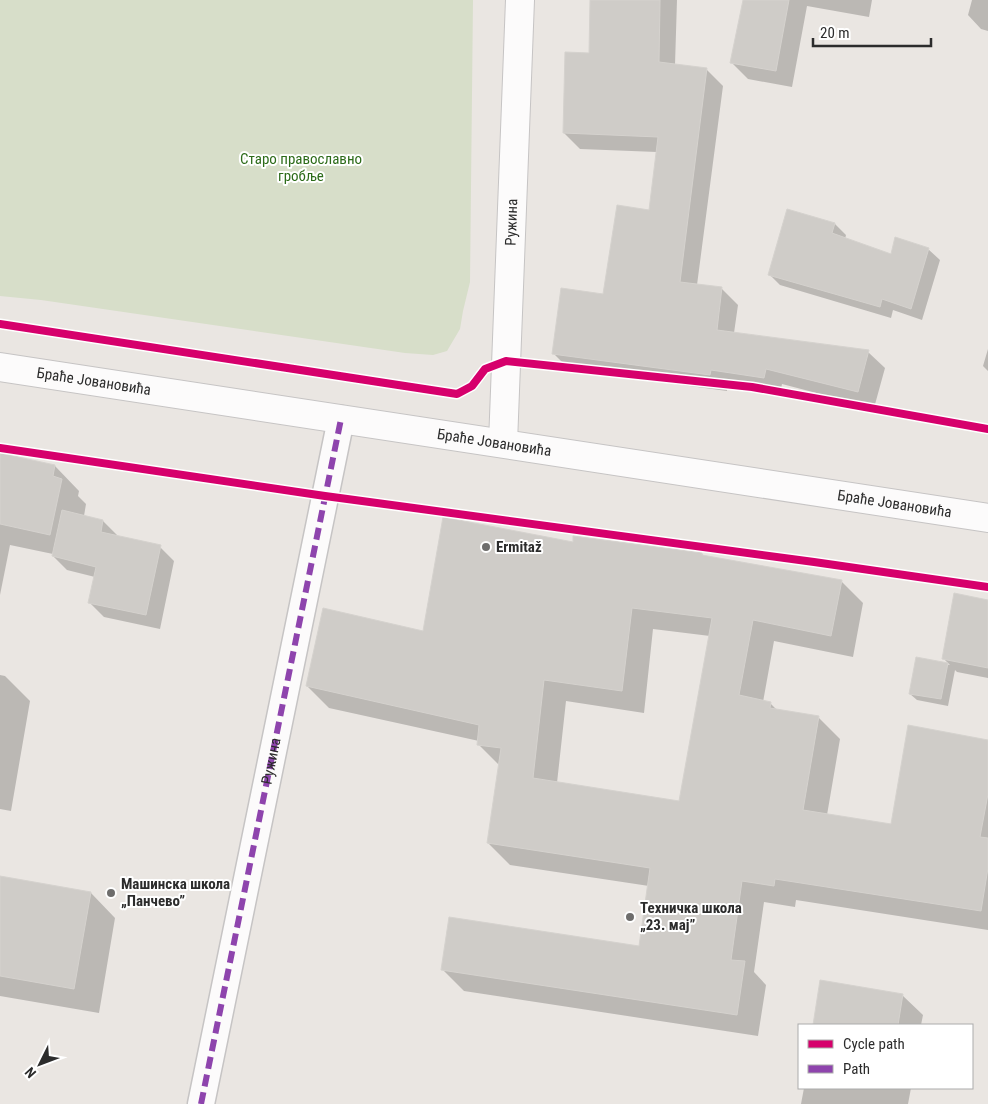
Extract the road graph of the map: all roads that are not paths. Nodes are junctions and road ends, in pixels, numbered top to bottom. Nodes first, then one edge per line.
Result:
1 (520, 0) edge
2 (0, 367) edge
3 (341, 419) junction
4 (503, 443) junction
5 (988, 518) edge
6 (201, 1104) edge

1 - 4 street, Ружина
2 - 3 street, Браће Јовановића
3 - 4 street, Браће Јовановића
3 - 6 street, Ружина
4 - 5 street, Браће Јовановића

